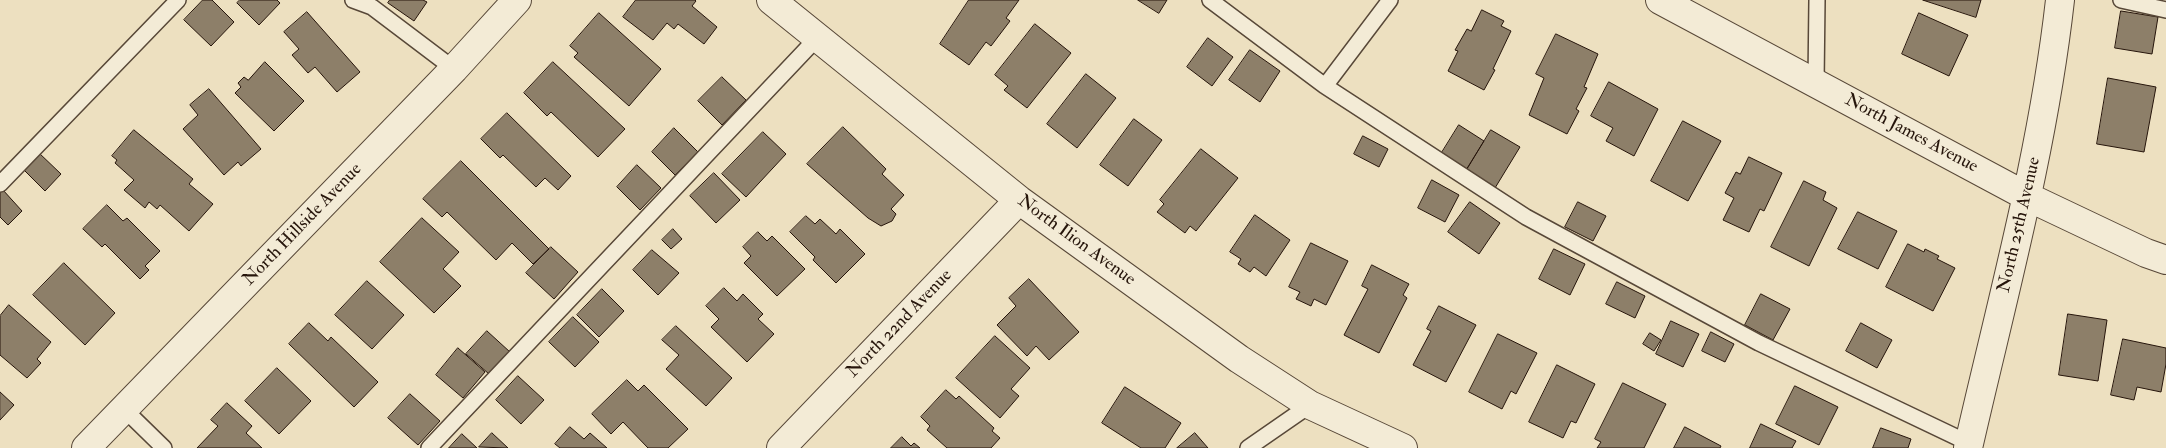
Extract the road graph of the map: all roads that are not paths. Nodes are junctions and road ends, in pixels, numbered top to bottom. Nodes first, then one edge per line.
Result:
1 (178, 0) edge
2 (353, 0) edge
3 (517, 0) edge
4 (772, 0) edge
5 (1210, 0) edge
6 (1390, 0) edge
7 (1660, 0) edge
8 (1817, 0) edge
9 (2060, 0) edge
10 (2121, 0) edge
11 (2166, 10) edge
12 (818, 37) junction
13 (454, 69) junction
14 (1816, 83) junction
15 (1325, 86) junction
16 (0, 184) edge
17 (2028, 197) junction
18 (1019, 200) junction
19 (2166, 260) edge
20 (1310, 405) junction
21 (124, 409) junction
22 (1972, 447) edge
23 (86, 448) edge
24 (164, 448) edge
25 (429, 448) edge
26 (781, 448) edge
27 (1248, 448) edge
28 (1403, 448) edge

1 - 16 lane
2 - 13 lane
3 - 13 street, North Hillside Avenue
4 - 12 street, North Ilion Avenue
5 - 15 lane
6 - 15 lane
7 - 14 street, North James Avenue
8 - 14 lane
9 - 17 street, North 25th Avenue
10 - 11 lane
12 - 18 street, North Ilion Avenue
12 - 25 lane
13 - 21 street, North Hillside Avenue
14 - 17 street, North James Avenue
15 - 22 lane
17 - 19 street, North James Avenue
17 - 22 street, North 25th Avenue
18 - 20 street, North Ilion Avenue
18 - 26 street, North 22nd Avenue
20 - 27 lane
20 - 28 street, North Ilion Avenue
21 - 23 street, North Hillside Avenue
21 - 24 lane

